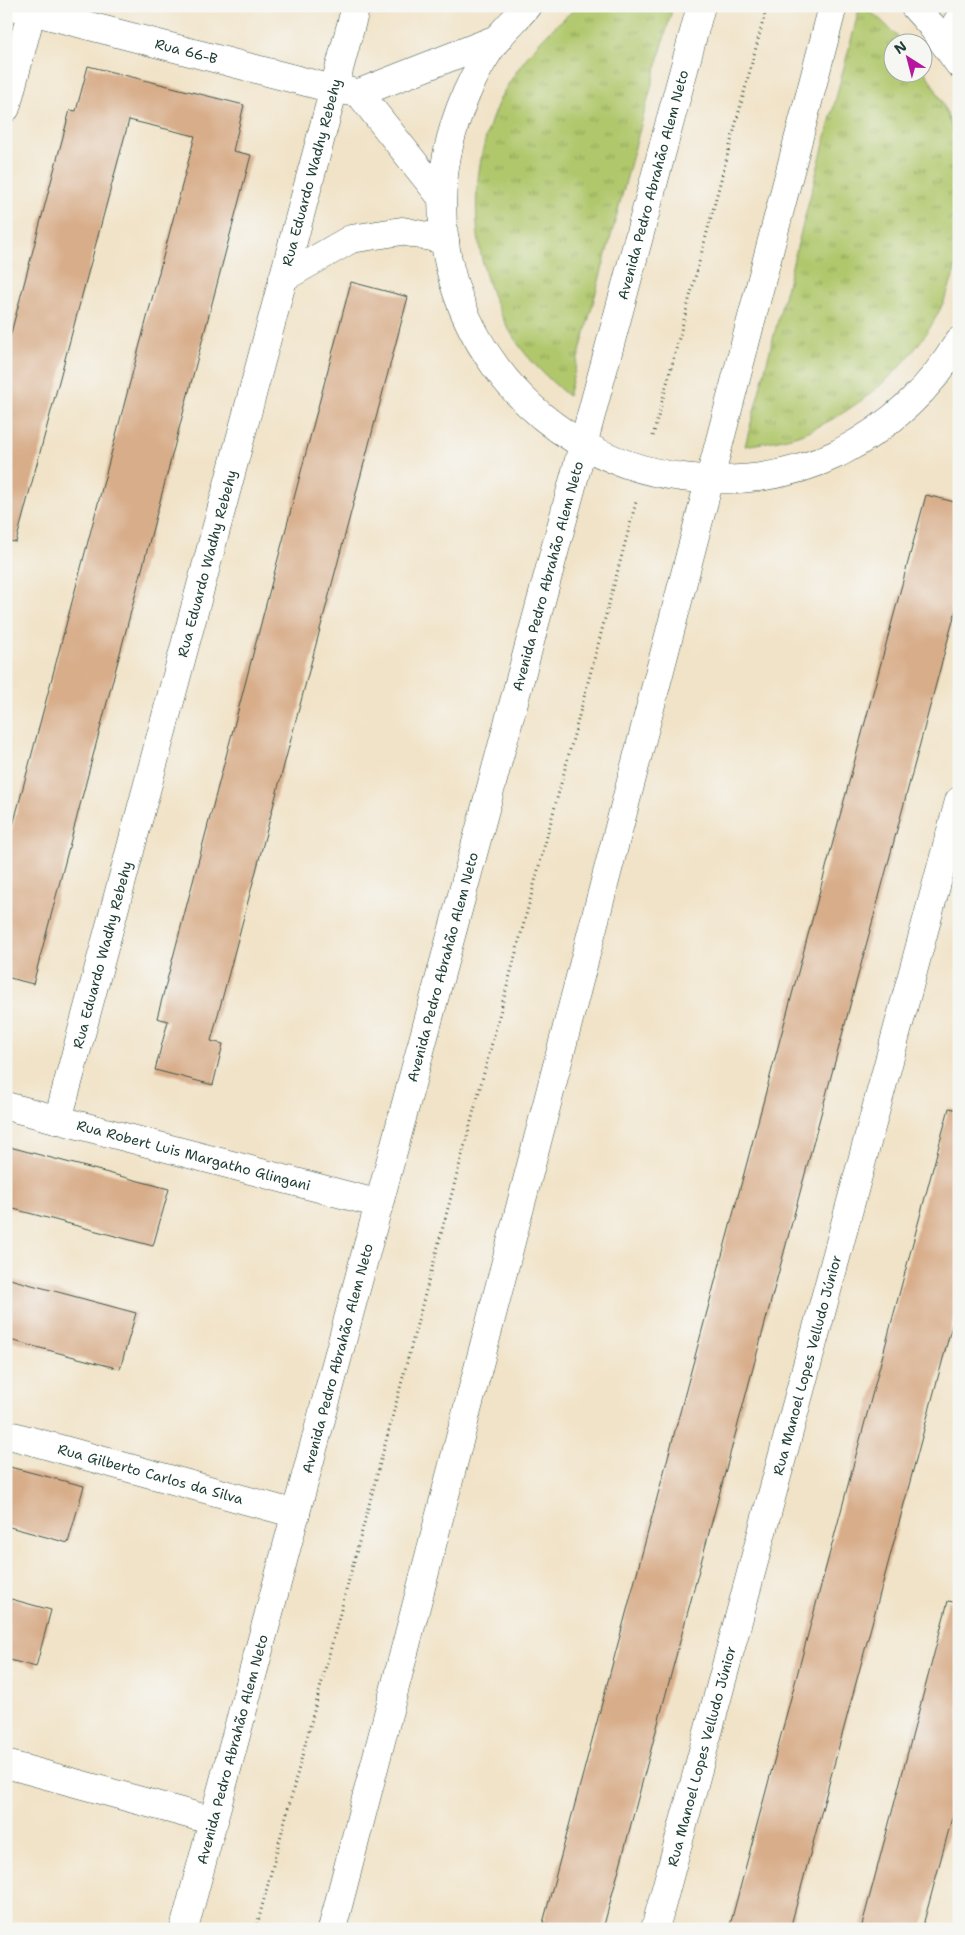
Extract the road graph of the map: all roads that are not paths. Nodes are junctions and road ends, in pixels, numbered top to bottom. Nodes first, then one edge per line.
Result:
1 (356, 6) edge
2 (527, 6) edge
3 (701, 6) edge
4 (833, 6) edge
5 (914, 6) edge
6 (26, 8) edge
7 (959, 19) edge
8 (499, 38) junction
9 (957, 60) edge
10 (346, 91) junction
11 (6, 108) edge
12 (442, 198) junction
13 (445, 240) junction
14 (283, 278) junction
15 (951, 363) edge
16 (583, 446) junction
17 (710, 481) junction
18 (959, 801) edge
19 (6, 1106) edge
20 (58, 1120) junction
21 (380, 1204) junction
22 (6, 1434) edge
23 (296, 1514) junction
24 (6, 1764) edge
25 (214, 1821) junction
26 (184, 1929) edge
27 (332, 1929) edge
28 (654, 1929) edge

1 - 10 street, Rua Eduardo Wadhy Rebehy
2 - 8 street
3 - 16 street, Avenida Pedro Abrahão Alem Neto
4 - 17 street
5 - 9 street
6 - 10 street, Rua 66-B
6 - 11 street
7 - 9 street
8 - 10 street
8 - 12 street
10 - 12 street
10 - 14 street, Rua Eduardo Wadhy Rebehy
12 - 13 street
13 - 14 street
13 - 16 street
14 - 20 street, Rua Eduardo Wadhy Rebehy
15 - 17 street
16 - 17 street
16 - 21 street, Avenida Pedro Abrahão Alem Neto
17 - 27 street
18 - 28 street, Rua Manoel Lopes Velludo Júnior
19 - 20 street, Rua Robert Luis Margatho Glingani
20 - 21 street, Rua Robert Luis Margatho Glingani
21 - 23 street, Avenida Pedro Abrahão Alem Neto
22 - 23 street, Rua Gilberto Carlos da Silva
23 - 25 street, Avenida Pedro Abrahão Alem Neto
24 - 25 street
25 - 26 street, Avenida Pedro Abrahão Alem Neto

